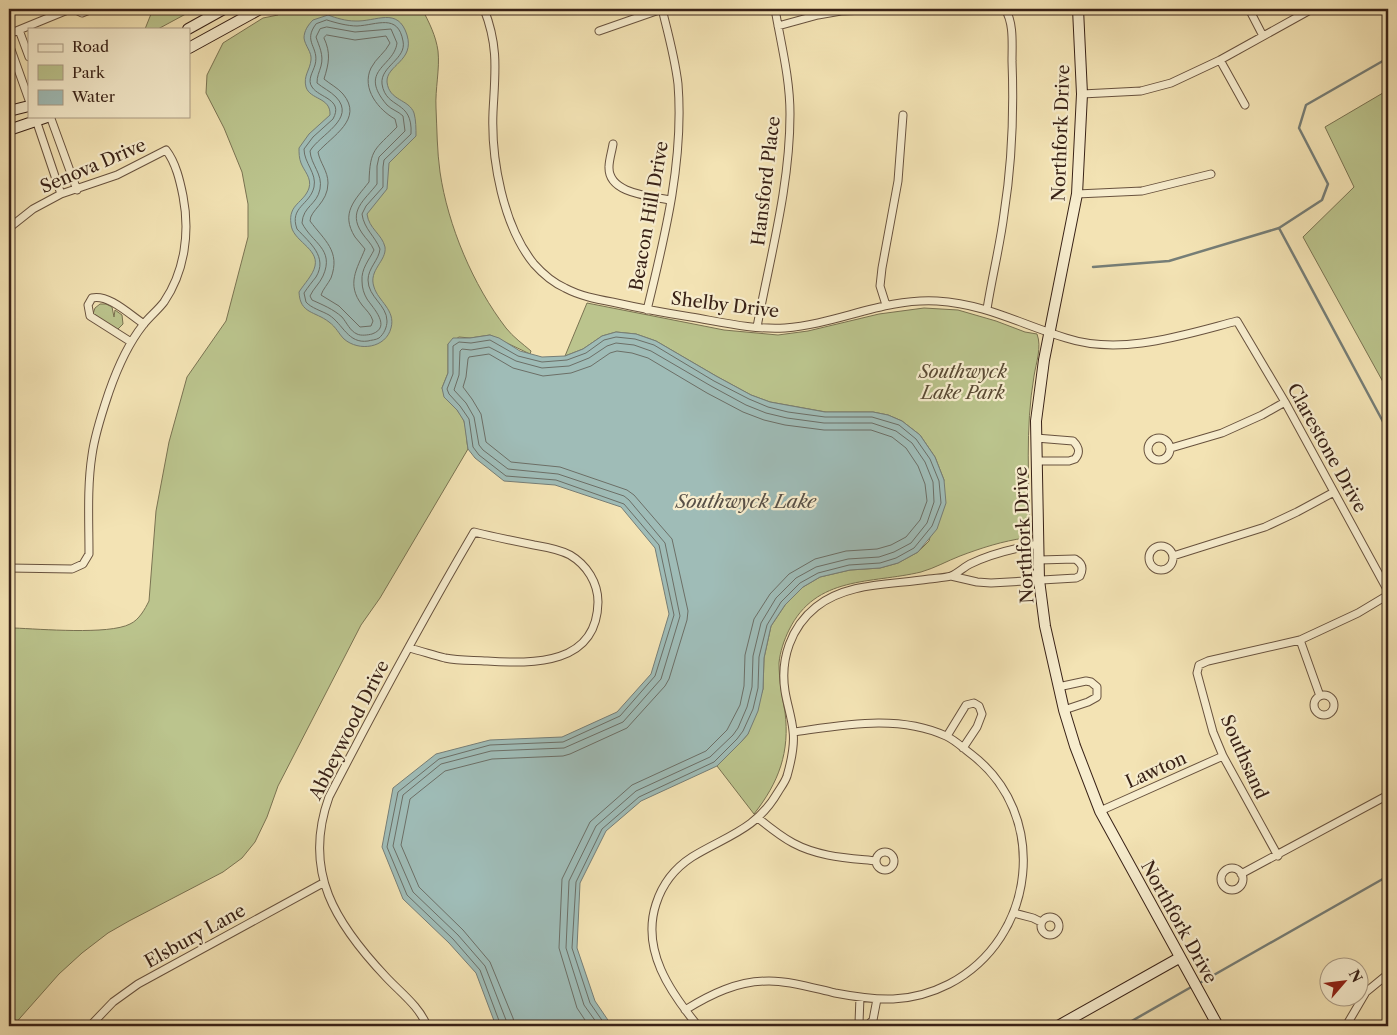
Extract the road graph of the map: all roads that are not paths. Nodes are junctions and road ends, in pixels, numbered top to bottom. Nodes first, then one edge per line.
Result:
1 (70, 9) edge
2 (74, 9) edge
3 (92, 9) edge
4 (224, 9) edge
5 (260, 9) edge
6 (484, 9) edge
7 (662, 9) edge
8 (775, 9) edge
9 (895, 9) edge
10 (1005, 9) edge
11 (1078, 9) edge
12 (1248, 9) edge
13 (1312, 9) edge
14 (778, 26) junction
15 (190, 28) edge
16 (19, 30) junction
17 (599, 31) dead end
18 (9, 34) edge
19 (1264, 36) junction
20 (9, 44) edge
21 (190, 47) edge
22 (28, 54) edge
23 (1220, 60) junction
24 (1082, 94) junction
25 (28, 97) edge
26 (28, 106) edge
27 (1245, 106) dead end
28 (9, 111) edge
29 (903, 115) dead end
30 (35, 118) edge
31 (51, 118) edge
32 (9, 130) edge
33 (613, 144) dead end
34 (1210, 174) dead end
35 (77, 190) junction
36 (61, 194) junction
37 (1077, 194) junction
38 (670, 200) junction
39 (9, 228) edge
40 (886, 305) junction
41 (987, 309) junction
42 (647, 310) junction
43 (1237, 321) joint
44 (144, 324) junction
45 (757, 327) junction
46 (1050, 332) junction
47 (131, 342) junction
48 (1285, 402) junction
49 (1036, 438) junction
50 (1171, 448) dead end
51 (1036, 461) junction
52 (1334, 492) junction
53 (1039, 544) junction
54 (1173, 556) dead end
55 (1039, 560) junction
56 (9, 568) edge
57 (951, 576) junction
58 (1039, 580) junction
59 (1388, 591) edge
60 (1388, 595) edge
61 (1300, 640) junction
62 (409, 648) junction
63 (1058, 688) junction
64 (1320, 696) dead end
65 (1064, 710) junction
66 (794, 732) junction
67 (947, 736) junction
68 (963, 748) junction
69 (1223, 756) junction
70 (1388, 795) edge
71 (1100, 811) junction
72 (758, 818) junction
73 (1278, 856) junction
74 (876, 861) dead end
75 (1241, 874) dead end
76 (323, 883) junction
77 (1014, 913) junction
78 (1041, 922) dead end
79 (1179, 958) junction
80 (1388, 974) edge
81 (860, 997) junction
82 (876, 999) junction
83 (684, 1010) junction
84 (90, 1026) edge
85 (428, 1026) edge
86 (698, 1026) edge
87 (867, 1026) edge
88 (1058, 1026) edge
89 (1218, 1026) edge
90 (1346, 1026) edge

1 - 16 street
2 - 3 street
4 - 15 street
5 - 21 street
6 - 42 street, Shelby Drive
7 - 17 street
7 - 38 street, Beacon Hill Drive
8 - 14 street, Hansford Place
9 - 14 street
10 - 41 street
11 - 24 street, Northfork Drive
12 - 19 street
13 - 19 street
14 - 45 street, Hansford Place
16 - 18 street
16 - 22 street
19 - 23 street
20 - 25 street
23 - 24 street
23 - 27 street
24 - 37 street, Northfork Drive
26 - 28 street
29 - 40 street
30 - 32 street
30 - 36 street
31 - 35 street
33 - 38 street
34 - 37 street
35 - 36 street, Senova Drive
35 - 44 street, Senova Drive
36 - 39 street, Senova Drive
37 - 46 street, Northfork Drive
38 - 42 street, Beacon Hill Drive
40 - 41 street, Shelby Drive
40 - 45 street, Shelby Drive
41 - 46 street, Shelby Drive
42 - 45 street, Shelby Drive
43 - 46 street, Shelby Drive
43 - 48 street, Clarestone Drive
44 - 47 street
44 - 47 street
46 - 49 street, Northfork Drive
47 - 56 street
48 - 50 street
48 - 52 street, Clarestone Drive
49 - 51 street, Northfork Drive
49 - 51 street
51 - 53 street, Northfork Drive
52 - 54 street
52 - 59 street, Clarestone Drive
53 - 55 street, Northfork Drive
53 - 57 street
55 - 58 street, Northfork Drive
55 - 58 street
57 - 58 street
57 - 66 street
58 - 63 street, Northfork Drive
60 - 61 street
61 - 64 street
61 - 69 street, Southsand
62 - 62 street, Abbeywood Drive
62 - 76 street, Abbeywood Drive
63 - 65 street, Northfork Drive
63 - 65 street
65 - 71 street, Northfork Drive
66 - 67 street
66 - 72 street
67 - 68 street
67 - 68 street
68 - 77 street
69 - 71 street, Lawton
69 - 73 street, Southsand
70 - 73 street
71 - 79 street, Northfork Drive
72 - 74 street
72 - 83 street
73 - 75 street
76 - 84 street, Elsbury Lane
76 - 85 street, Abbeywood Drive
77 - 78 street
77 - 82 street
79 - 88 street
79 - 89 street, Northfork Drive
80 - 90 street
81 - 82 street
81 - 83 street
81 - 87 street
82 - 87 street
83 - 86 street

